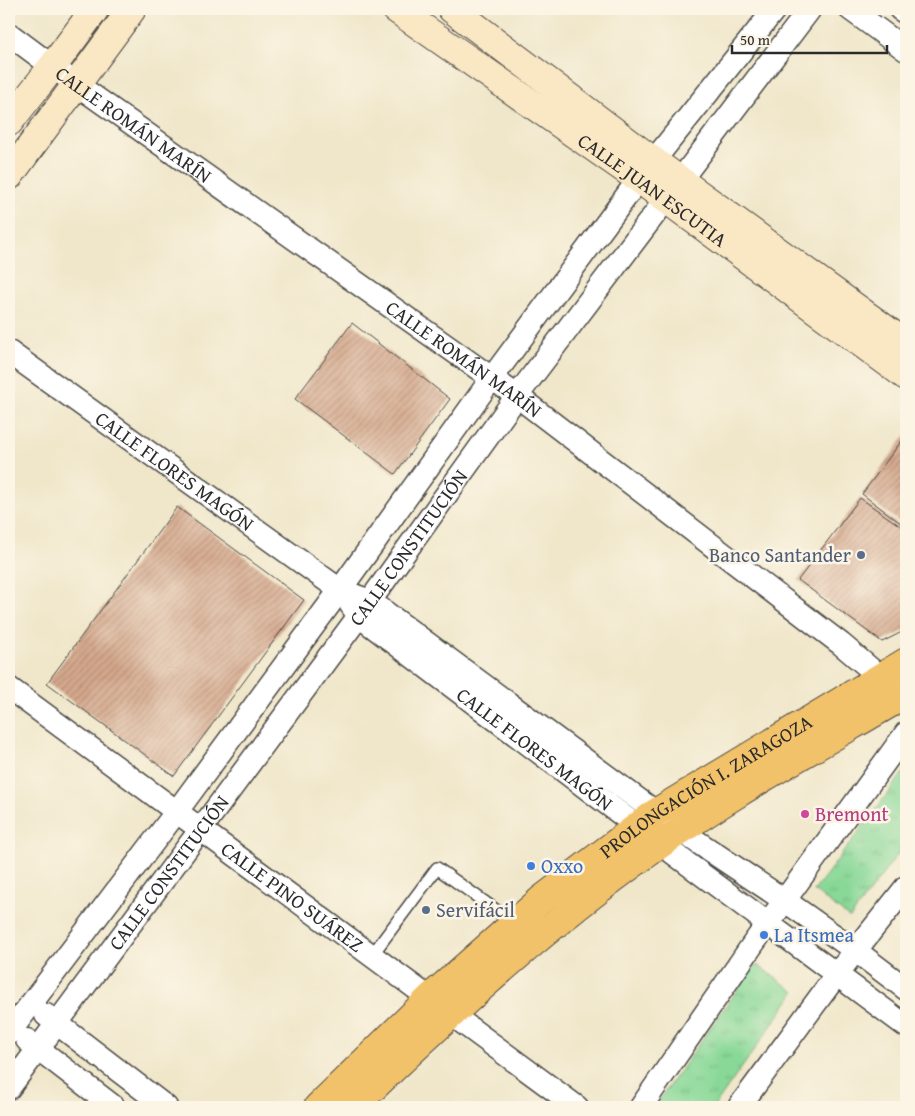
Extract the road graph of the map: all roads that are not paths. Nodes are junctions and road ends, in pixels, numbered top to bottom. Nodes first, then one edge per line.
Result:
1 (95, 9) edge
2 (132, 9) edge
3 (396, 9) edge
4 (452, 9) edge
5 (775, 9) edge
6 (810, 9) edge
7 (850, 9) edge
8 (900, 9) edge
9 (906, 13) edge
10 (9, 34) edge
11 (906, 50) edge
12 (53, 66) junction
13 (76, 84) junction
14 (9, 122) edge
15 (646, 170) junction
16 (9, 176) edge
17 (672, 189) junction
18 (906, 344) edge
19 (9, 352) edge
20 (906, 376) edge
21 (492, 378) junction
22 (517, 396) junction
23 (340, 590) junction
24 (365, 608) junction
25 (906, 662) edge
26 (881, 676) junction
27 (9, 688) edge
28 (905, 696) edge
29 (906, 733) edge
30 (177, 811) junction
31 (647, 819) junction
32 (202, 829) junction
33 (672, 837) junction
34 (906, 887) edge
35 (784, 900) junction
36 (769, 923) junction
37 (514, 924) junction
38 (856, 950) junction
39 (372, 955) junction
40 (837, 974) junction
41 (906, 989) edge
42 (31, 1004) junction
43 (441, 1006) junction
44 (57, 1023) junction
45 (906, 1026) edge
46 (10, 1031) edge
47 (38, 1048) junction
48 (9, 1088) edge
49 (114, 1107) edge
50 (166, 1107) edge
51 (318, 1107) edge
52 (352, 1107) edge
53 (577, 1107) edge
54 (641, 1107) edge
55 (739, 1107) edge

1 - 12 main road
2 - 13 main road
3 - 15 main road, CALLE JUAN ESCUTIA
4 - 15 main road, CALLE JUAN ESCUTIA
5 - 15 street, CALLE CONSTITUCIÓN
6 - 17 street, CALLE CONSTITUCIÓN
7 - 11 street
8 - 9 street
10 - 12 street, CALLE ROMÁN MARÍN
12 - 13 street, CALLE ROMÁN MARÍN
12 - 14 main road
13 - 16 main road
13 - 21 street, CALLE ROMÁN MARÍN
15 - 17 main road, CALLE JUAN ESCUTIA
15 - 21 street, CALLE CONSTITUCIÓN
17 - 18 main road, CALLE JUAN ESCUTIA
17 - 20 main road, CALLE JUAN ESCUTIA
17 - 22 street, CALLE CONSTITUCIÓN
19 - 23 street, CALLE FLORES MAGÓN
21 - 22 street, CALLE ROMÁN MARÍN
21 - 23 street, CALLE CONSTITUCIÓN
22 - 24 street, CALLE CONSTITUCIÓN
22 - 26 street, CALLE ROMÁN MARÍN
23 - 24 street, CALLE FLORES MAGÓN
23 - 30 street, CALLE CONSTITUCIÓN
24 - 31 street, CALLE FLORES MAGÓN
24 - 32 street, CALLE CONSTITUCIÓN
25 - 26 main road, PROLONGACIÓN I. ZARAGOZA
26 - 28 street, CALLE ROMÁN MARÍN
26 - 31 main road, PROLONGACIÓN I. ZARAGOZA
27 - 30 street, CALLE PINO SUÁREZ
28 - 33 main road, PROLONGACIÓN I. ZARAGOZA
29 - 35 street
30 - 32 street, CALLE PINO SUÁREZ
30 - 42 street, CALLE CONSTITUCIÓN
31 - 33 street, CALLE FLORES MAGÓN
31 - 37 main road, PROLONGACIÓN I. ZARAGOZA
32 - 39 street, CALLE PINO SUÁREZ
32 - 44 street, CALLE CONSTITUCIÓN
33 - 35 street, CALLE FLORES MAGÓN
33 - 36 street, CALLE FLORES MAGÓN
33 - 43 main road, PROLONGACIÓN I. ZARAGOZA
34 - 38 street
35 - 36 street
35 - 38 street, CALLE FLORES MAGÓN
36 - 40 street, CALLE FLORES MAGÓN
36 - 54 street
37 - 39 lane
37 - 43 main road, PROLONGACIÓN I. ZARAGOZA
38 - 40 street
38 - 41 street, CALLE FLORES MAGÓN
39 - 43 street, CALLE PINO SUÁREZ
40 - 45 street, CALLE FLORES MAGÓN
40 - 55 street
42 - 44 street
42 - 46 street, CALLE CONSTITUCIÓN
43 - 51 main road, PROLONGACIÓN I. ZARAGOZA
43 - 52 main road, PROLONGACIÓN I. ZARAGOZA
43 - 53 street, CALLE PINO SUÁREZ
44 - 47 street, CALLE CONSTITUCIÓN
44 - 50 street
46 - 47 street
47 - 48 street, CALLE CONSTITUCIÓN
47 - 49 street

